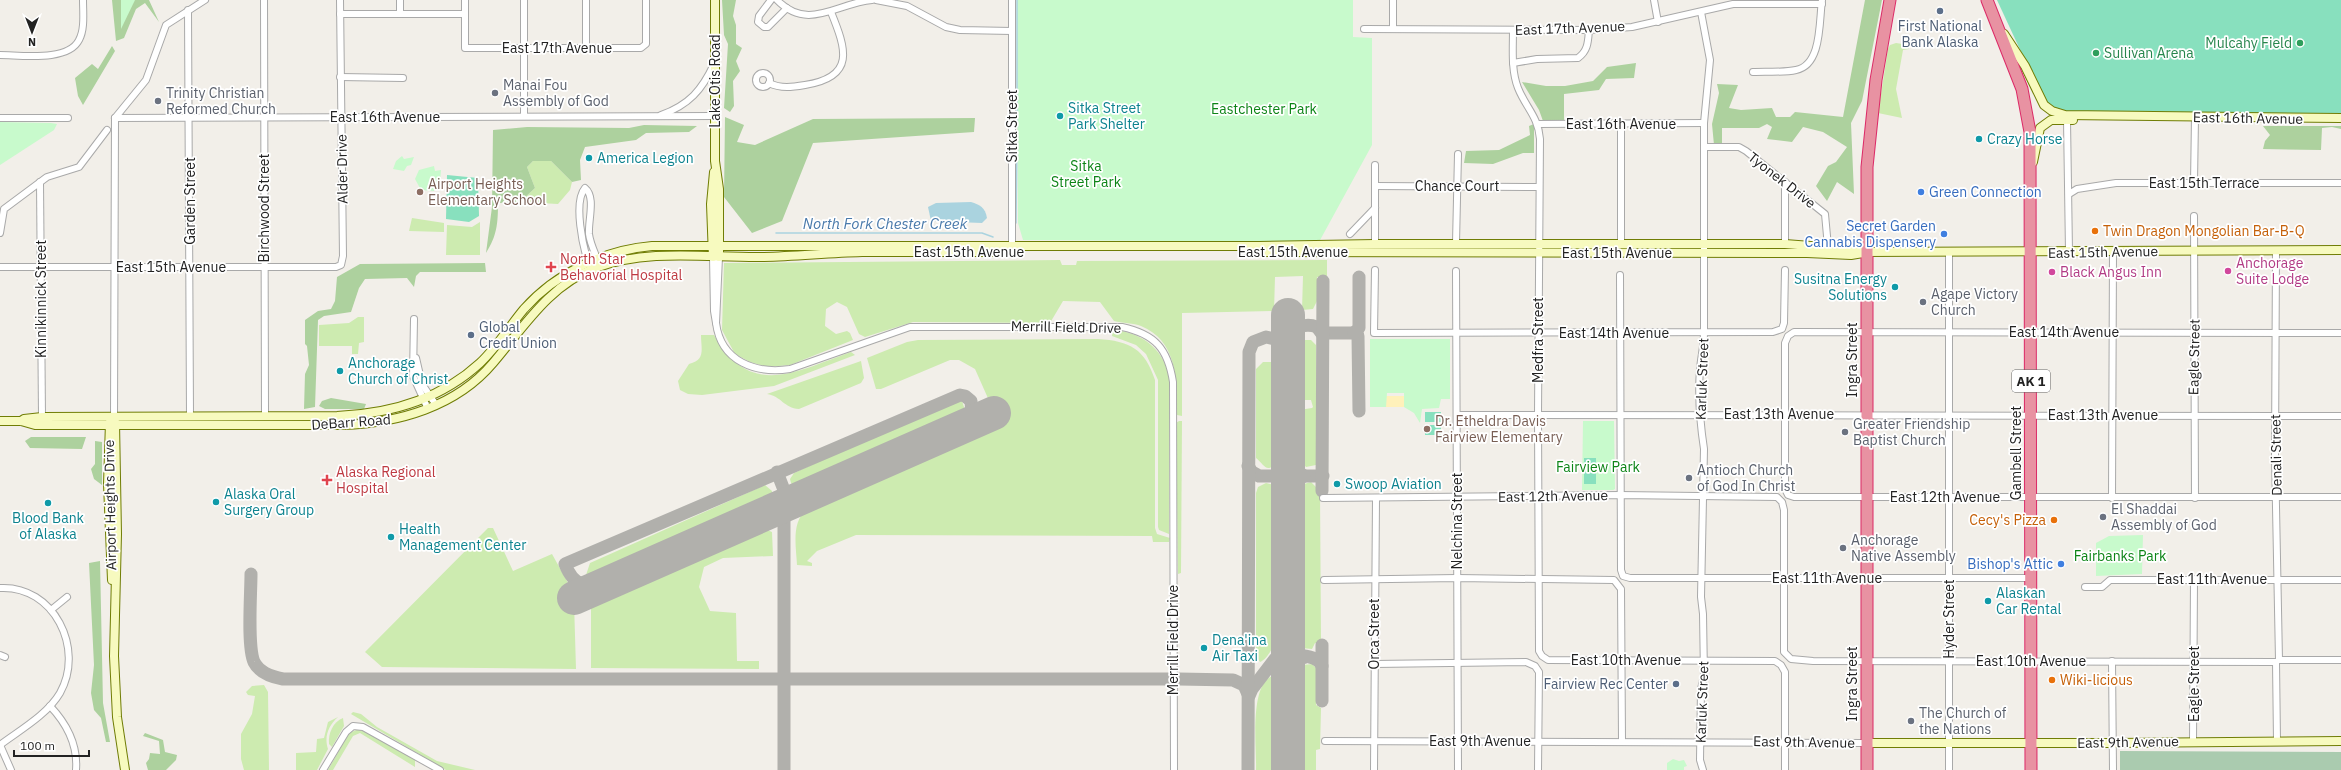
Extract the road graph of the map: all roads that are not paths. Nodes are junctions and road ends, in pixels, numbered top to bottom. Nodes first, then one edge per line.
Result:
1 (83, 0) edge
2 (205, 0) edge
3 (264, 0) edge
4 (340, 0) edge
5 (400, 0) edge
6 (465, 0) edge
7 (524, 0) edge
8 (586, 0) edge
9 (646, 0) edge
10 (715, 0) edge
11 (771, 0) edge
12 (777, 0) edge
13 (872, 0) edge
14 (876, 0) edge
15 (1012, 0) edge
16 (1393, 0) edge
17 (1654, 0) edge
18 (1890, 0) edge
19 (1987, 0) edge
20 (1822, 2) edge
21 (787, 8) junction
22 (188, 10) junction
23 (831, 12) junction
24 (1701, 12) junction
25 (340, 14) junction
26 (400, 14) junction
27 (465, 14) junction
28 (1658, 22) junction
29 (1998, 26) junction
30 (1364, 29) dead end
31 (1393, 29) junction
32 (1513, 30) junction
33 (1589, 30) junction
34 (1012, 31) junction
35 (524, 48) junction
36 (586, 48) junction
37 (0, 55) edge
38 (715, 61) junction
39 (1513, 63) junction
40 (1753, 72) dead end
41 (340, 77) junction
42 (403, 78) dead end
43 (769, 83) dead end
44 (524, 116) junction
45 (656, 116) junction
46 (715, 116) junction
47 (2155, 116) junction
48 (190, 117) junction
49 (265, 117) junction
50 (342, 117) junction
51 (2195, 117) junction
52 (0, 118) edge
53 (68, 118) dead end
54 (115, 118) junction
55 (2341, 118) edge
56 (2067, 120) junction
57 (1704, 123) junction
58 (1538, 124) junction
59 (1621, 124) junction
60 (107, 130) dead end
61 (1704, 147) junction
62 (1458, 154) dead end
63 (1375, 165) dead end
64 (2030, 174) junction
65 (40, 182) junction
66 (1785, 182) junction
67 (2194, 183) junction
68 (2341, 183) edge
69 (1375, 186) junction
70 (1457, 186) junction
71 (1539, 187) junction
72 (2069, 194) junction
73 (1375, 208) junction
74 (2194, 216) dead end
75 (0, 233) edge
76 (1350, 234) dead end
77 (1456, 243) junction
78 (1375, 244) junction
79 (1538, 244) junction
80 (1621, 244) junction
81 (1703, 244) junction
82 (1785, 244) junction
83 (716, 245) junction
84 (1828, 247) junction
85 (1012, 249) junction
86 (2194, 250) junction
87 (2276, 250) junction
88 (2341, 250) edge
89 (2113, 251) junction
90 (1865, 252) junction
91 (1949, 252) junction
92 (2069, 252) junction
93 (1538, 253) junction
94 (1703, 253) junction
95 (2031, 253) junction
96 (716, 257) junction
97 (599, 263) junction
98 (340, 265) joint
99 (590, 266) junction
100 (0, 267) edge
101 (41, 267) junction
102 (115, 267) junction
103 (190, 267) junction
104 (264, 267) junction
105 (1375, 270) dead end
106 (1785, 270) dead end
107 (1456, 271) dead end
108 (1620, 275) dead end
109 (414, 319) dead end
110 (1867, 332) junction
111 (1949, 332) junction
112 (2031, 332) junction
113 (2112, 332) junction
114 (1539, 333) junction
115 (1620, 333) junction
116 (1704, 333) junction
117 (2195, 333) junction
118 (2341, 333) edge
119 (1456, 334) junction
120 (2275, 334) junction
121 (426, 397) junction
122 (432, 407) junction
123 (1538, 414) junction
124 (1619, 414) junction
125 (1700, 414) junction
126 (1868, 414) junction
127 (2031, 414) junction
128 (265, 415) junction
129 (1457, 415) junction
130 (1784, 415) junction
131 (1949, 415) junction
132 (2111, 415) junction
133 (2194, 415) junction
134 (2275, 415) junction
135 (190, 416) junction
136 (2341, 416) edge
137 (114, 417) junction
138 (42, 418) junction
139 (0, 421) edge
140 (21, 422) junction
141 (112, 426) junction
142 (1620, 495) junction
143 (1538, 496) junction
144 (1704, 496) junction
145 (1457, 497) junction
146 (1868, 497) junction
147 (1949, 497) junction
148 (2341, 497) edge
149 (1323, 498) dead end
150 (1376, 498) junction
151 (2031, 498) junction
152 (2112, 498) junction
153 (2195, 498) junction
154 (2277, 498) junction
155 (1457, 578) junction
156 (1538, 578) junction
157 (1701, 578) junction
158 (1785, 578) junction
159 (1866, 578) junction
160 (1949, 578) junction
161 (2031, 578) junction
162 (2276, 578) junction
163 (1374, 579) junction
164 (2194, 579) junction
165 (1324, 580) dead end
166 (2341, 580) edge
167 (2085, 587) dead end
168 (1, 588) edge
169 (66, 597) dead end
170 (51, 610) junction
171 (1542, 656) joint
172 (1621, 660) junction
173 (1704, 660) junction
174 (2341, 660) edge
175 (1867, 661) junction
176 (1949, 661) junction
177 (2031, 661) junction
178 (2112, 661) junction
179 (2194, 661) junction
180 (2277, 661) junction
181 (1457, 663) junction
182 (1374, 664) junction
183 (50, 706) junction
184 (1324, 741) dead end
185 (1374, 741) junction
186 (1458, 741) junction
187 (1538, 741) junction
188 (1622, 741) junction
189 (1700, 741) junction
190 (1785, 741) junction
191 (2193, 741) junction
192 (2280, 741) junction
193 (2341, 741) edge
194 (1867, 743) junction
195 (1949, 743) junction
196 (2031, 743) junction
197 (2113, 744) junction
198 (0, 745) edge
199 (2341, 746) edge
200 (11, 770) edge
201 (76, 770) edge
202 (125, 770) edge
203 (323, 770) edge
204 (440, 770) edge
205 (1174, 770) edge
206 (1374, 770) edge
207 (1458, 770) edge
208 (1538, 770) edge
209 (1702, 770) edge
210 (1785, 770) edge
211 (1867, 770) edge
212 (1949, 770) edge
213 (2031, 770) edge
214 (2113, 770) edge

1 - 37 street
2 - 22 street
3 - 49 street, Birchwood Street
4 - 25 street, Alder Drive
5 - 26 street
6 - 27 street
7 - 35 street
8 - 36 street
9 - 36 street, East 17th Avenue
10 - 38 main road, Lake Otis Road
11 - 21 street
12 - 21 street
13 - 23 street
14 - 34 street
15 - 34 street, Sitka Street
16 - 31 street
17 - 28 street
18 - 90 highway, Ingra Street
19 - 29 highway, Gambell Street / AK 1
20 - 24 street, East 17th Avenue
20 - 40 street
21 - 23 street
22 - 48 street, Garden Street
22 - 54 street
23 - 43 street
24 - 28 street, East 17th Avenue
24 - 57 street, Karluk Street
25 - 26 street
25 - 41 street, Alder Drive
26 - 27 street
27 - 35 street, East 17th Avenue
28 - 33 street, East 17th Avenue
29 - 47 main road, East 16th Avenue
29 - 64 highway, Gambell Street / AK 1
30 - 31 street, East 17th Avenue
31 - 32 street, East 17th Avenue
32 - 33 street, East 17th Avenue
32 - 39 street, Medfra Street
33 - 39 street
34 - 85 street, Sitka Street
35 - 36 street, East 17th Avenue
35 - 44 street
38 - 45 street, East 16th Avenue
38 - 46 main road, Lake Otis Road
39 - 58 street, Medfra Street
41 - 42 street
41 - 50 street, Alder Drive
44 - 45 street, East 16th Avenue
44 - 50 street, East 16th Avenue
45 - 46 street, East 16th Avenue
46 - 83 main road, Lake Otis Road
47 - 51 main road, East 16th Avenue
47 - 56 main road, East 16th Avenue
48 - 49 street, East 16th Avenue
48 - 54 street, East 16th Avenue
48 - 103 street, Garden Street
49 - 50 street, East 16th Avenue
49 - 104 street, Birchwood Street
50 - 98 street, Alder Drive
51 - 55 main road, East 16th Avenue
51 - 67 street
52 - 53 street
54 - 102 street, Airport Heights Drive
56 - 64 main road, East 16th Avenue
56 - 72 street
57 - 59 street, East 16th Avenue
57 - 61 street, Karluk Street
58 - 59 street, East 16th Avenue
58 - 71 street, Medfra Street
59 - 80 street
60 - 65 street
61 - 66 street, Tyonek Drive
61 - 81 street, Karluk Street
62 - 70 street
63 - 69 street
64 - 95 highway, Gambell Street / AK 1
65 - 75 street
65 - 101 street, Kinnikinnick Street
66 - 82 street
66 - 84 street, Tyonek Drive
67 - 68 street, East 15th Terrace
67 - 72 street, East 15th Terrace
69 - 70 street, Chance Court
69 - 73 street
70 - 71 street, Chance Court
70 - 77 street
71 - 79 street, Medfra Street
72 - 92 street
73 - 76 street
73 - 78 street
74 - 86 street, Eagle Street
77 - 78 main road, East 15th Avenue
77 - 79 main road, East 15th Avenue
78 - 85 main road, East 15th Avenue
79 - 80 main road, East 15th Avenue
79 - 93 street, Medfra Street
80 - 81 main road, East 15th Avenue
81 - 82 main road, East 15th Avenue
81 - 94 street, Karluk Street
82 - 84 main road, East 15th Avenue
83 - 85 main road, East 15th Avenue
83 - 96 main road, Lake Otis Road
83 - 97 main road, DeBarr Road
84 - 90 main road, East 15th Avenue
85 - 93 main road, East 15th Avenue
85 - 96 main road, East 15th Avenue
86 - 87 main road, East 15th Avenue
86 - 89 main road, East 15th Avenue
86 - 117 street, Eagle Street
87 - 88 main road, East 15th Avenue
87 - 120 street, Denali Street
89 - 92 main road, East 15th Avenue
89 - 113 street
90 - 91 main road, East 15th Avenue
90 - 94 main road, East 15th Avenue
90 - 110 highway, Ingra Street
91 - 95 main road, East 15th Avenue
91 - 111 street, Hyder Street
92 - 95 main road, East 15th Avenue
93 - 94 main road, East 15th Avenue
93 - 114 street, Medfra Street
94 - 116 street, Karluk Street
95 - 112 highway, Gambell Street / AK 1
96 - 97 main road, DeBarr Road
96 - 205 street, Merrill Field Drive
97 - 99 main road, DeBarr Road
97 - 99 street
98 - 104 street, East 15th Avenue
99 - 121 main road, DeBarr Road
99 - 122 main road, DeBarr Road
100 - 101 street, East 15th Avenue
101 - 102 street, East 15th Avenue
101 - 138 street, Kinnikinnick Street
102 - 103 street, East 15th Avenue
102 - 137 street, Airport Heights Drive
103 - 104 street, East 15th Avenue
103 - 135 street, Garden Street
104 - 128 street, Birchwood Street
105 - 119 street, East 14th Avenue
106 - 116 street, East 14th Avenue
107 - 119 street, Nelchina Street
108 - 115 street
109 - 121 street
110 - 111 street, East 14th Avenue
110 - 126 highway, Ingra Street
110 - 130 street, East 14th Avenue
111 - 112 street, East 14th Avenue
111 - 131 street, Hyder Street
112 - 113 street, East 14th Avenue
112 - 127 highway, Gambell Street / AK 1
113 - 117 street, East 14th Avenue
113 - 132 street
114 - 115 street, East 14th Avenue
114 - 119 street, East 14th Avenue
114 - 123 street, Medfra Street
115 - 116 street, East 14th Avenue
115 - 124 street
116 - 125 street, Karluk Street
117 - 120 street, East 14th Avenue
117 - 133 street, Eagle Street
118 - 120 street, East 14th Avenue
119 - 129 street, Nelchina Street
120 - 134 street, Denali Street
121 - 122 street
121 - 128 main road, DeBarr Road
122 - 141 main road, DeBarr Road
123 - 124 street, East 13th Avenue
123 - 129 street, East 13th Avenue
123 - 143 street, Medfra Street
124 - 125 street, East 13th Avenue
124 - 142 street
125 - 130 street, East 13th Avenue
125 - 144 street, Karluk Street
126 - 130 street, East 13th Avenue
126 - 131 street, East 13th Avenue
126 - 146 highway, Ingra Street
127 - 131 street, East 13th Avenue
127 - 132 street, East 13th Avenue
127 - 151 highway, Gambell Street / AK 1
128 - 135 main road, DeBarr Road
129 - 145 street, Nelchina Street
130 - 146 street, East 12th Avenue
131 - 147 street, Hyder Street
132 - 133 street, East 13th Avenue
132 - 152 street
133 - 134 street, East 13th Avenue
133 - 153 street, Eagle Street
134 - 136 street, East 13th Avenue
134 - 154 street, Denali Street
135 - 137 main road, DeBarr Road
137 - 138 main road, DeBarr Road
137 - 141 main road, Airport Heights Drive
138 - 140 main road, DeBarr Road
139 - 140 main road, DeBarr Road
140 - 141 main road, DeBarr Road
141 - 202 main road, Airport Heights Drive
142 - 143 street, East 12th Avenue
142 - 144 street, East 12th Avenue
142 - 157 street, East 11th Avenue
143 - 145 street, East 12th Avenue
143 - 156 street, Medfra Street
144 - 157 street, Karluk Street
144 - 158 street, East 12th Avenue
145 - 150 street, East 12th Avenue
145 - 155 street, Nelchina Street
146 - 147 street, East 12th Avenue
146 - 159 highway, Ingra Street
147 - 151 street, East 12th Avenue
147 - 160 street, Hyder Street
148 - 154 street, East 12th Avenue
149 - 150 street, East 12th Avenue
150 - 163 street, Orca Street
151 - 152 street, East 12th Avenue
151 - 161 highway, Gambell Street / AK 1
152 - 153 street, East 12th Avenue
153 - 154 street, East 12th Avenue
154 - 162 street, Denali Street
155 - 156 street
155 - 163 street
155 - 181 street, Nelchina Street
156 - 171 street, Medfra Street
156 - 172 street
157 - 158 street, East 11th Avenue
157 - 173 street, Karluk Street
158 - 159 street, East 11th Avenue
158 - 175 street, East 10th Avenue
159 - 160 street, East 11th Avenue
159 - 175 highway, Ingra Street
160 - 161 street, East 11th Avenue
160 - 176 street, Hyder Street
161 - 177 highway, Gambell Street / AK 1
162 - 164 street, East 11th Avenue
162 - 166 street, East 11th Avenue
162 - 180 street, Denali Street
163 - 165 street
163 - 182 street, Orca Street
164 - 167 street, East 11th Avenue
164 - 179 street, Eagle Street
168 - 170 street
169 - 170 street
170 - 183 street
171 - 172 street, East 10th Avenue
172 - 173 street, East 10th Avenue
172 - 188 street
173 - 189 street, Karluk Street
173 - 190 street, East 10th Avenue
174 - 180 street, East 10th Avenue
175 - 176 street, East 10th Avenue
175 - 194 highway, Ingra Street
176 - 177 street, East 10th Avenue
176 - 195 street, Hyder Street
177 - 178 street, East 10th Avenue
177 - 196 highway, Gambell Street / AK 1
178 - 179 street, East 10th Avenue
178 - 197 street
179 - 180 street, East 10th Avenue
179 - 191 street, Eagle Street
180 - 192 street, Denali Street
181 - 182 street
181 - 186 street, Nelchina Street
181 - 187 street
182 - 185 street, Orca Street
183 - 198 street
183 - 201 street
184 - 185 street, East 9th Avenue
185 - 186 street, East 9th Avenue
185 - 206 street, Orca Street
186 - 187 street, East 9th Avenue
186 - 207 street, Nelchina Street
187 - 188 street, East 9th Avenue
187 - 208 street
188 - 189 street, East 9th Avenue
189 - 190 street, East 9th Avenue
189 - 209 street, Karluk Street
190 - 194 street, East 9th Avenue
190 - 210 street
191 - 192 main road, East 9th Avenue
191 - 197 main road, East 9th Avenue
192 - 193 main road, East 9th Avenue
192 - 199 main road, East 9th Avenue
194 - 195 main road, East 9th Avenue
194 - 211 highway, Ingra Street
195 - 196 main road, East 9th Avenue
195 - 212 street, Hyder Street
196 - 197 main road, East 9th Avenue
196 - 213 highway, Gambell Street / AK 1
197 - 214 street
198 - 200 street
203 - 204 street

